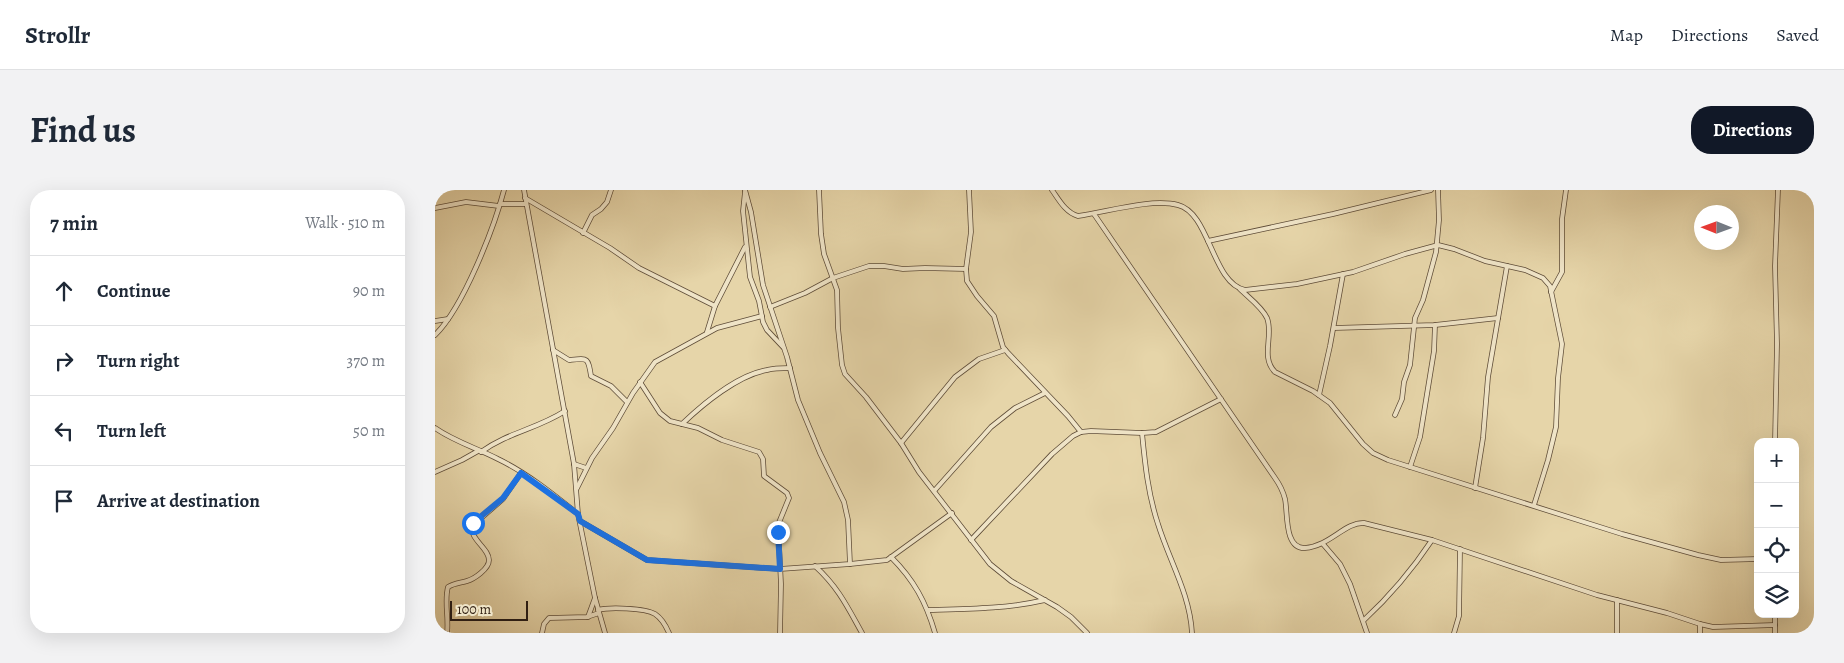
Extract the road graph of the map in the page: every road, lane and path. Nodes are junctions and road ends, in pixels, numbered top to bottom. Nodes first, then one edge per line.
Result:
1 (504, 190) edge
2 (524, 190) edge
3 (611, 190) edge
4 (819, 190) edge
5 (969, 190) edge
6 (1052, 190) edge
7 (1431, 190) edge
8 (1438, 190) edge
9 (1566, 190) edge
10 (1778, 190) edge
11 (745, 191) edge
12 (525, 198) junction
13 (526, 204) junction
14 (500, 205) junction
15 (435, 208) edge
16 (1094, 214) junction
17 (583, 233) junction
18 (1209, 241) junction
19 (746, 245) junction
20 (1438, 245) junction
21 (1507, 266) junction
22 (966, 269) junction
23 (1343, 274) junction
24 (833, 278) junction
25 (1239, 289) junction
26 (1551, 292) junction
27 (715, 306) junction
28 (770, 307) junction
29 (762, 316) junction
30 (1498, 318) junction
31 (448, 319) junction
32 (435, 321) edge
33 (1435, 325) junction
34 (1413, 326) junction
35 (1334, 328) junction
36 (707, 332) junction
37 (435, 335) edge
38 (785, 349) junction
39 (552, 350) junction
40 (1005, 350) junction
41 (790, 368) junction
42 (640, 382) junction
43 (1045, 393) junction
44 (1319, 395) junction
45 (1221, 399) junction
46 (627, 402) junction
47 (565, 411) junction
48 (1395, 414) dead end
49 (682, 424) junction
50 (435, 428) edge
51 (1081, 432) junction
52 (1142, 433) junction
53 (1775, 438) edge
54 (901, 443) junction
55 (480, 451) junction
56 (574, 464) junction
57 (1410, 467) junction
58 (586, 468) junction
59 (435, 472) edge
60 (521, 473) junction
61 (1475, 488) junction
62 (576, 490) junction
63 (935, 490) junction
64 (577, 498) junction
65 (566, 504) junction
66 (1534, 505) junction
67 (952, 513) junction
68 (578, 514) junction
69 (580, 521) junction
70 (971, 540) junction
71 (1432, 540) junction
72 (1323, 544) junction
73 (1460, 549) junction
74 (891, 557) junction
75 (1754, 559) edge
76 (850, 564) junction
77 (815, 566) junction
78 (780, 569) junction
79 (595, 598) junction
80 (1045, 600) junction
81 (1617, 600) junction
82 (929, 610) junction
83 (598, 611) junction
84 (587, 618) junction
85 (1775, 618) edge
86 (1364, 620) junction
87 (1701, 624) junction
88 (1775, 625) junction
89 (447, 633) edge
90 (541, 633) edge
91 (605, 633) edge
92 (669, 633) edge
93 (780, 633) edge
94 (862, 633) edge
95 (935, 633) edge
96 (1087, 633) edge
97 (1192, 633) edge
98 (1367, 633) edge
99 (1454, 633) edge
100 (1617, 633) edge
101 (1700, 633) edge
102 (1775, 633) edge

1 - 14 street
2 - 12 street
3 - 17 street
4 - 24 street
5 - 22 street
6 - 16 street
7 - 18 street
8 - 20 street
9 - 26 street
10 - 53 street
11 - 19 street
11 - 28 street
12 - 13 street
12 - 17 street
13 - 14 street
13 - 39 street
14 - 15 street
14 - 31 street
16 - 18 street
16 - 45 street
17 - 27 street
18 - 25 street
19 - 27 street
19 - 29 street
20 - 21 street
20 - 23 street
20 - 34 street
21 - 26 street
21 - 30 street
22 - 24 street
22 - 40 street
23 - 25 street
23 - 35 street
24 - 28 street
24 - 54 street
25 - 44 street
26 - 66 street
27 - 36 street
28 - 38 street
29 - 36 street
29 - 38 street
30 - 33 street
30 - 61 street
31 - 32 street
31 - 37 street
33 - 34 street
33 - 57 street
34 - 35 street
34 - 48 street
35 - 44 street
36 - 42 street
38 - 41 street
39 - 46 street
39 - 47 street
40 - 43 street
40 - 54 street
41 - 49 street
41 - 76 street
42 - 46 street
42 - 49 street
43 - 51 street
43 - 63 street
44 - 57 street
45 - 52 street
45 - 72 street
46 - 58 street
47 - 55 street
47 - 56 street
49 - 78 street
50 - 55 street
51 - 52 street
51 - 70 street
52 - 97 street
54 - 63 street
55 - 59 street
55 - 60 street
56 - 58 street
56 - 62 street
57 - 61 street
58 - 62 street
60 - 65 street
60 - 89 street
61 - 66 street
62 - 64 street
63 - 67 street
64 - 65 street
64 - 68 street
65 - 68 street
66 - 75 street
67 - 70 street
67 - 74 street
68 - 69 street
69 - 78 street
69 - 79 street
70 - 80 street
71 - 72 street
71 - 73 street
71 - 86 street
72 - 86 street
73 - 81 street
73 - 99 street
74 - 76 street
74 - 82 street
76 - 77 street
77 - 78 street
77 - 94 street
78 - 93 street
79 - 83 street
79 - 84 street
80 - 82 street
80 - 96 street
81 - 87 street
81 - 100 street
82 - 95 street
83 - 84 street
83 - 91 street
83 - 92 street
84 - 90 street
85 - 88 street
86 - 98 street
87 - 88 street
87 - 101 street
88 - 102 street

